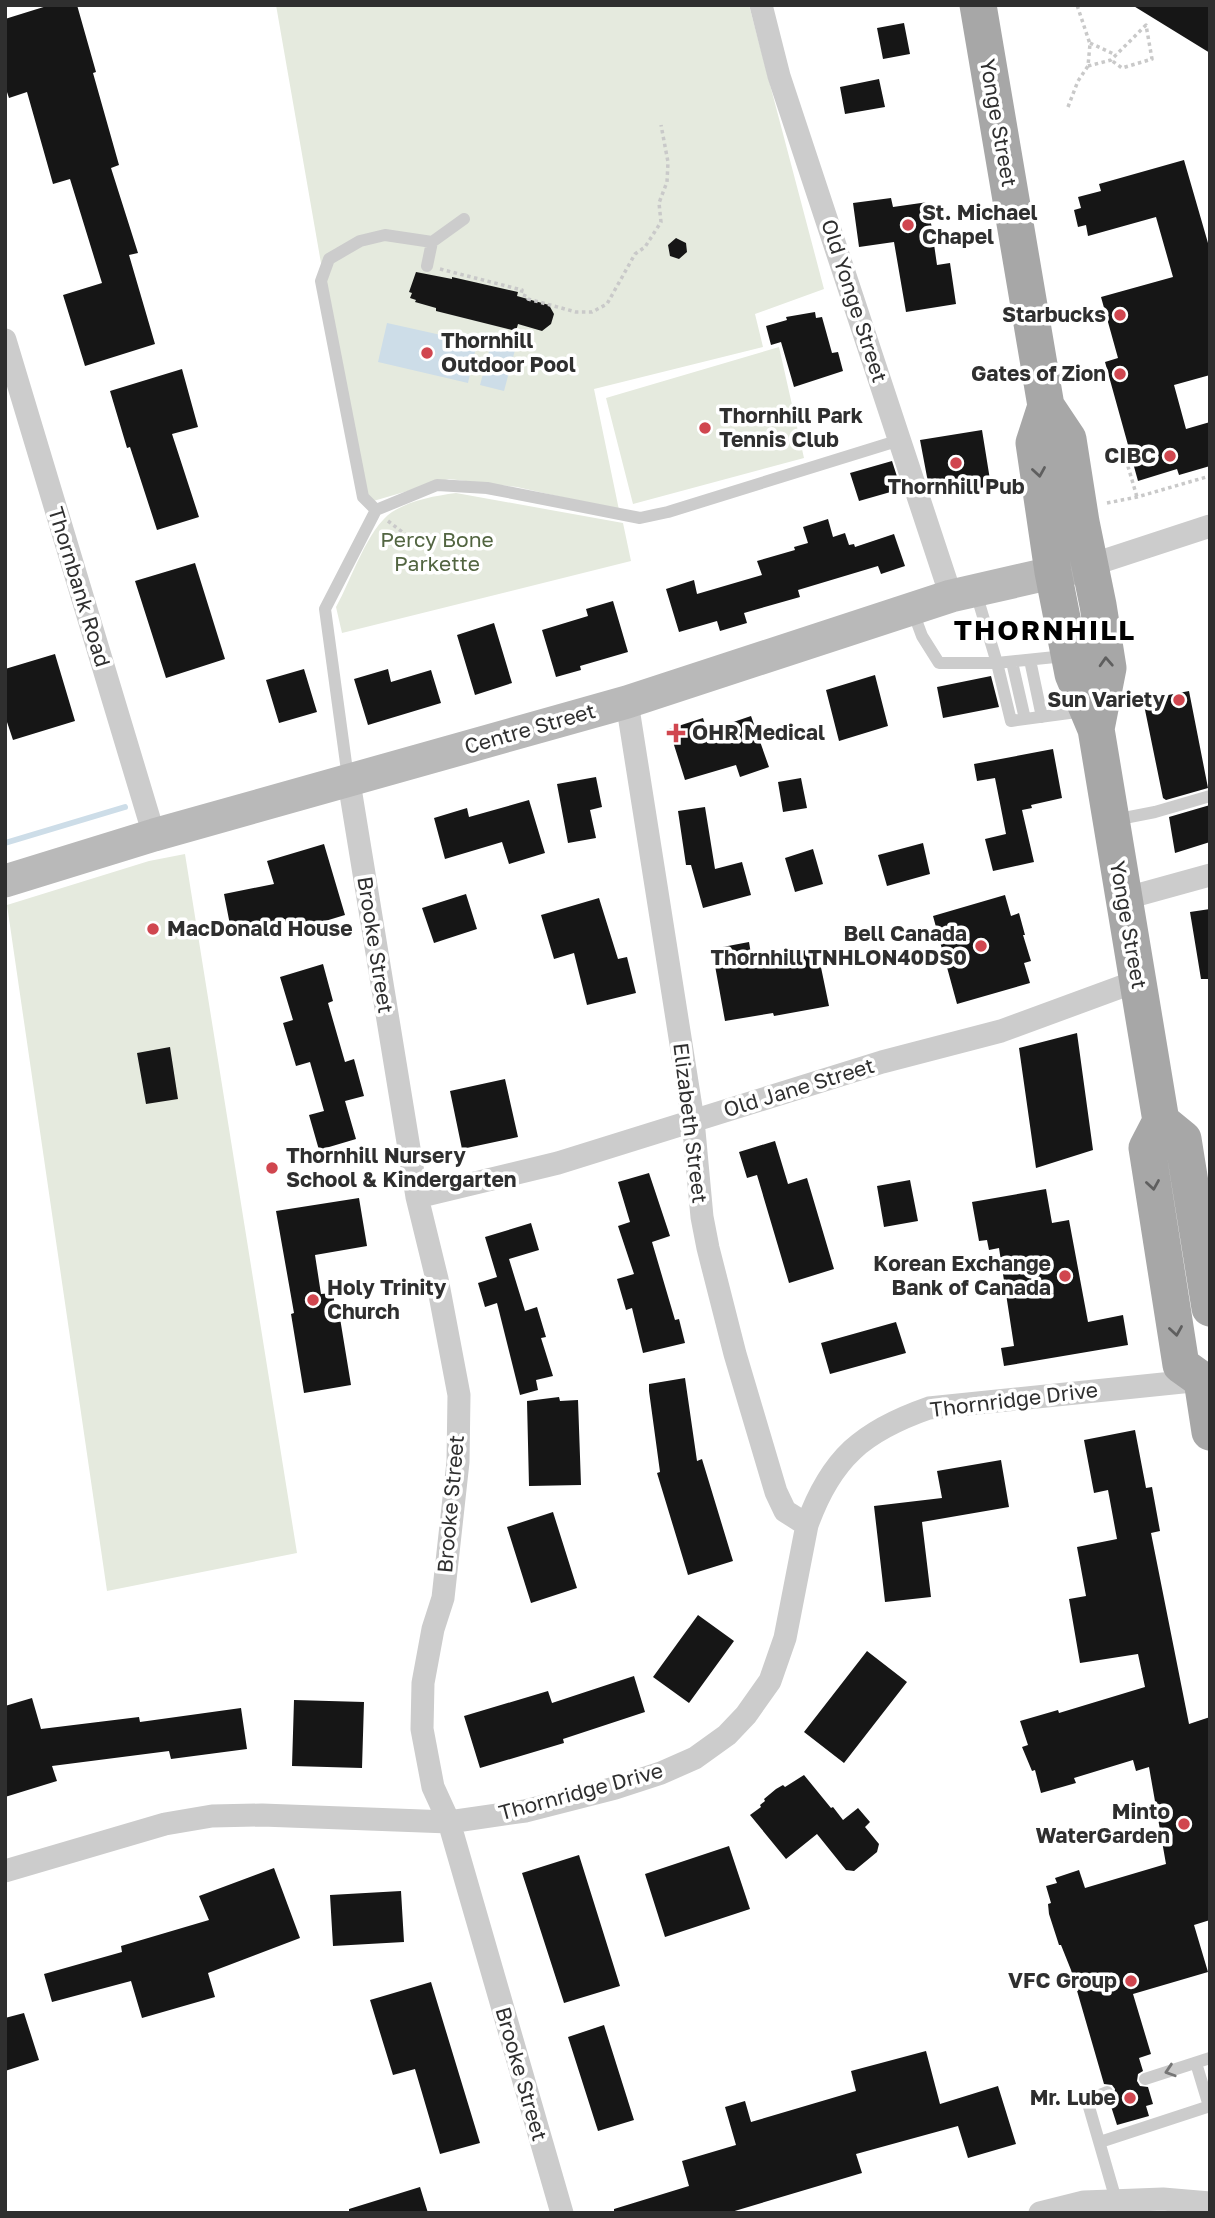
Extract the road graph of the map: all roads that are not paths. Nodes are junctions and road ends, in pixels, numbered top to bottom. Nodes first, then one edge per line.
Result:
1 (761, 5) edge
2 (978, 5) edge
3 (464, 219) dead end
4 (432, 242) junction
5 (427, 266) road end
6 (5, 340) edge
7 (1046, 406) junction
8 (900, 440) junction
9 (376, 510) junction
10 (1210, 526) edge
11 (1091, 565) junction
12 (1054, 572) junction
13 (963, 593) junction
14 (912, 608) junction
15 (1069, 655) junction
16 (1030, 660) junction
17 (1012, 662) junction
18 (997, 663) junction
19 (626, 702) junction
20 (1042, 717) junction
21 (1025, 719) junction
22 (1092, 720) junction
23 (349, 782) junction
24 (1210, 796) edge
25 (1110, 821) junction
26 (154, 835) junction
27 (1210, 875) edge
28 (5, 881) edge
29 (1123, 899) junction
30 (1137, 981) junction
31 (692, 1120) junction
32 (1161, 1121) junction
33 (417, 1197) junction
34 (1207, 1263) edge
35 (1166, 1273) junction
36 (1210, 1308) edge
37 (1206, 1376) edge
38 (1210, 1432) edge
39 (807, 1525) junction
40 (450, 1822) junction
41 (5, 1871) edge
42 (1210, 2058) edge
43 (1196, 2063) junction
44 (1145, 2079) dead end
45 (1107, 2092) dead end
46 (1209, 2106) edge
47 (1100, 2142) junction
48 (1116, 2200) junction
49 (1210, 2203) edge
50 (1085, 2207) edge
51 (562, 2213) edge
52 (1040, 2213) edge

1 - 8 street, Old Yonge Street
2 - 7 main road, Yonge Street
3 - 4 lane
4 - 5 lane
4 - 9 lane
6 - 26 street, Thornbank Road
7 - 11 main road, Yonge Street
7 -> 12 main road, Yonge Street
8 - 9 lane
8 - 13 street, Old Yonge Street
9 - 23 lane
10 - 11 street
11 - 12 main road, Centre Street
22 -> 11 main road, Yonge Street
12 - 13 main road, Centre Street
12 - 15 main road, Yonge Street
13 - 14 main road, Centre Street
13 - 18 lane
14 - 18 lane
14 - 19 main road, Centre Street
15 - 16 lane
15 - 22 main road, Yonge Street
16 - 17 lane
16 - 20 lane
17 - 18 lane
17 - 21 lane
18 - 21 lane
19 - 23 main road, Centre Street
19 - 31 street, Elizabeth Street
20 - 21 lane
20 - 22 lane
22 - 25 main road, Yonge Street
23 - 26 main road, Centre Street
23 - 33 street, Brooke Street
24 - 25 lane
25 - 29 main road, Yonge Street
26 - 28 main road, Centre Street
27 - 29 street
29 - 30 main road, Yonge Street
30 - 31 street, Old Jane Street
30 - 32 main road, Yonge Street
31 - 33 street, Old Jane Street
31 - 39 street, Elizabeth Street
32 - 34 main road
32 -> 35 main road
33 - 40 street, Brooke Street
34 - 35 main road
34 - 36 main road
35 -> 37 main road
37 - 38 main road
37 - 39 street, Thornridge Drive
39 - 40 street, Thornridge Drive
40 - 41 street, Thornridge Drive
40 - 51 street, Brooke Street
42 - 43 lane
43 -> 44 lane
43 - 46 lane
45 - 47 lane
46 - 47 lane
47 - 48 lane
48 - 49 street
48 - 50 street
50 - 52 street

